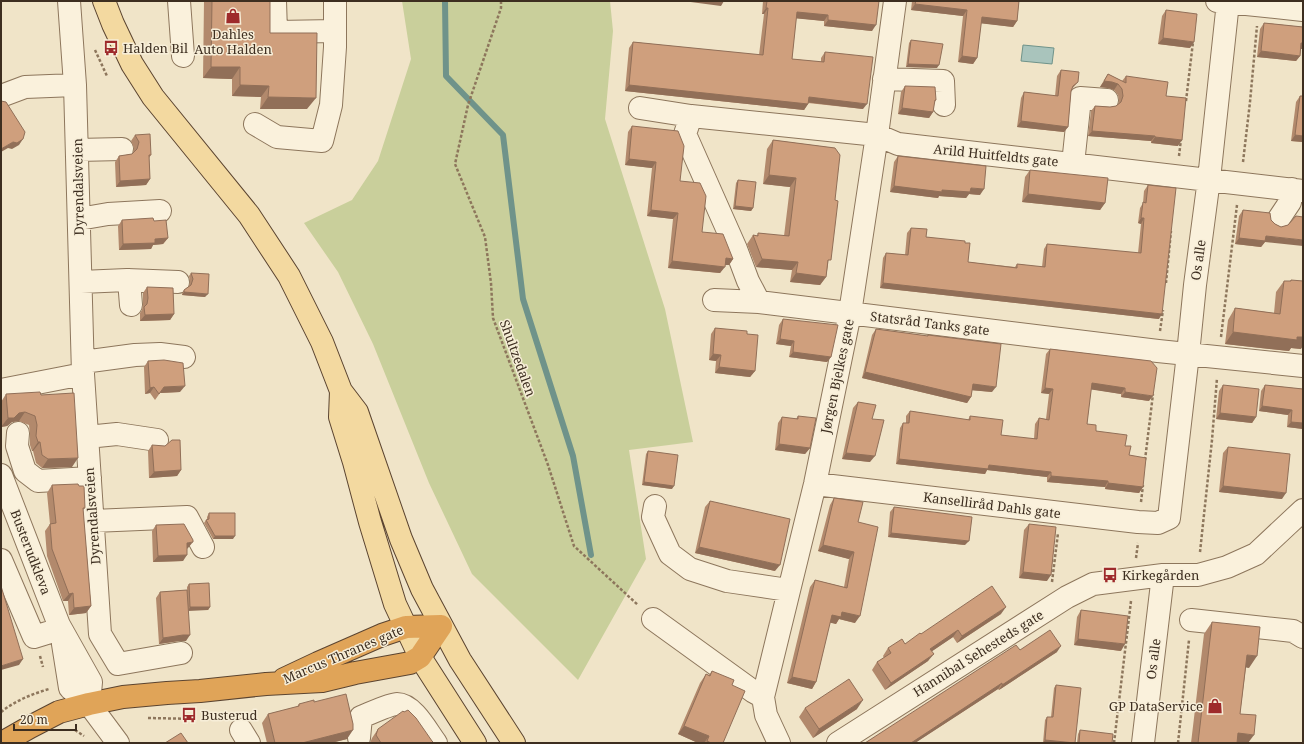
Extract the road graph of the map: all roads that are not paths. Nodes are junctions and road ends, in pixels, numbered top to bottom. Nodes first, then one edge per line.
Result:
1 (69, 1) edge
2 (104, 1) edge
3 (179, 1) edge
4 (275, 1) edge
5 (335, 1) edge
6 (895, 1) edge
7 (1222, 2) edge
8 (1303, 10) edge
9 (335, 31) junction
10 (183, 56) dead end
11 (884, 79) junction
12 (75, 85) junction
13 (1, 96) edge
14 (1068, 100) edge
15 (1107, 100) dead end
16 (944, 105) dead end
17 (640, 108) dead end
18 (691, 116) junction
19 (255, 124) dead end
20 (877, 134) junction
21 (122, 149) dead end
22 (77, 150) junction
23 (1067, 163) junction
24 (1209, 179) junction
25 (1297, 190) edge
26 (160, 211) dead end
27 (79, 219) junction
28 (1278, 220) dead end
29 (129, 280) junction
30 (81, 282) junction
31 (178, 282) dead end
32 (714, 300) dead end
33 (759, 302) junction
34 (131, 305) dead end
35 (850, 313) junction
36 (1188, 354) junction
37 (184, 357) dead end
38 (1303, 366) edge
39 (83, 368) junction
40 (1, 390) edge
41 (341, 391) junction
42 (18, 433) dead end
43 (87, 437) junction
44 (157, 440) dead end
45 (1, 476) edge
46 (90, 478) junction
47 (815, 484) junction
48 (655, 506) dead end
49 (1303, 510) edge
50 (1169, 518) joint
51 (93, 521) junction
52 (203, 547) dead end
53 (1, 560) edge
54 (1163, 575) junction
55 (788, 590) junction
56 (653, 619) road end
57 (1191, 620) road end
58 (441, 626) junction
59 (406, 627) junction
60 (60, 629) junction
61 (1303, 637) edge
62 (181, 653) dead end
63 (420, 657) junction
64 (276, 683) junction
65 (763, 697) junction
66 (89, 704) junction
67 (359, 738) dead end
68 (2, 741) edge
69 (118, 743) edge
70 (436, 743) edge
71 (475, 743) edge
72 (514, 743) edge
73 (779, 743) edge
74 (838, 743) edge
75 (1143, 743) edge

1 - 12 street, Dyrendalsveien
2 - 41 main road
3 - 10 street
4 - 9 street
5 - 9 street
6 - 11 street, Jørgen Bjelkes gate
7 - 8 street
7 - 24 street, Os alle
9 - 19 street
11 - 16 street
11 - 20 street, Jørgen Bjelkes gate
12 - 13 street
12 - 22 street, Dyrendalsveien
14 - 23 street
15 - 23 street
17 - 18 street, Arild Huitfeldts gate
18 - 20 street, Arild Huitfeldts gate
18 - 33 street
20 - 23 street, Arild Huitfeldts gate
20 - 35 street, Jørgen Bjelkes gate
21 - 22 street
22 - 27 street, Dyrendalsveien
23 - 24 street, Arild Huitfeldts gate
24 - 25 street, Arild Huitfeldts gate
24 - 36 street, Os alle
25 - 28 street
26 - 27 street
27 - 30 street, Dyrendalsveien
29 - 30 street
29 - 31 street
29 - 34 street
30 - 39 street, Dyrendalsveien
32 - 33 street, Statsråd Tanks gate
33 - 35 street, Statsråd Tanks gate
35 - 36 street, Statsråd Tanks gate
35 - 47 street, Jørgen Bjelkes gate
36 - 38 street, Statsråd Tanks gate
36 - 50 street, Os alle
37 - 39 street
39 - 40 street
39 - 43 street, Dyrendalsveien
41 - 58 main road
41 - 59 main road
42 - 46 street
43 - 44 street
43 - 46 street, Dyrendalsveien
45 - 60 street, Busterudkleva
46 - 51 street, Dyrendalsveien
47 - 50 street, Kanselliråd Dahls gate
47 - 55 street, Jørgen Bjelkes gate
48 - 55 street
49 - 54 street, Hannibal Sehesteds gate
51 - 52 street
51 - 62 street, Dyrendalsveien
53 - 60 street
54 - 74 street, Hannibal Sehesteds gate
54 - 75 street, Os alle
55 - 65 street, Jørgen Bjelkes gate
56 - 65 street
57 - 61 street
58 - 59 highway, Marcus Thranes gate
58 - 63 highway
58 - 72 main road
59 - 63 main road
59 - 64 highway, Marcus Thranes gate
60 - 66 street, Busterudkleva
63 - 64 highway, Marcus Thranes gate
63 - 71 main road
64 - 66 highway, Marcus Thranes gate
65 - 73 street, Jørgen Bjelkes gate
66 - 68 highway, Marcus Thranes gate
66 - 69 street, Busterudkleva
67 - 70 street

